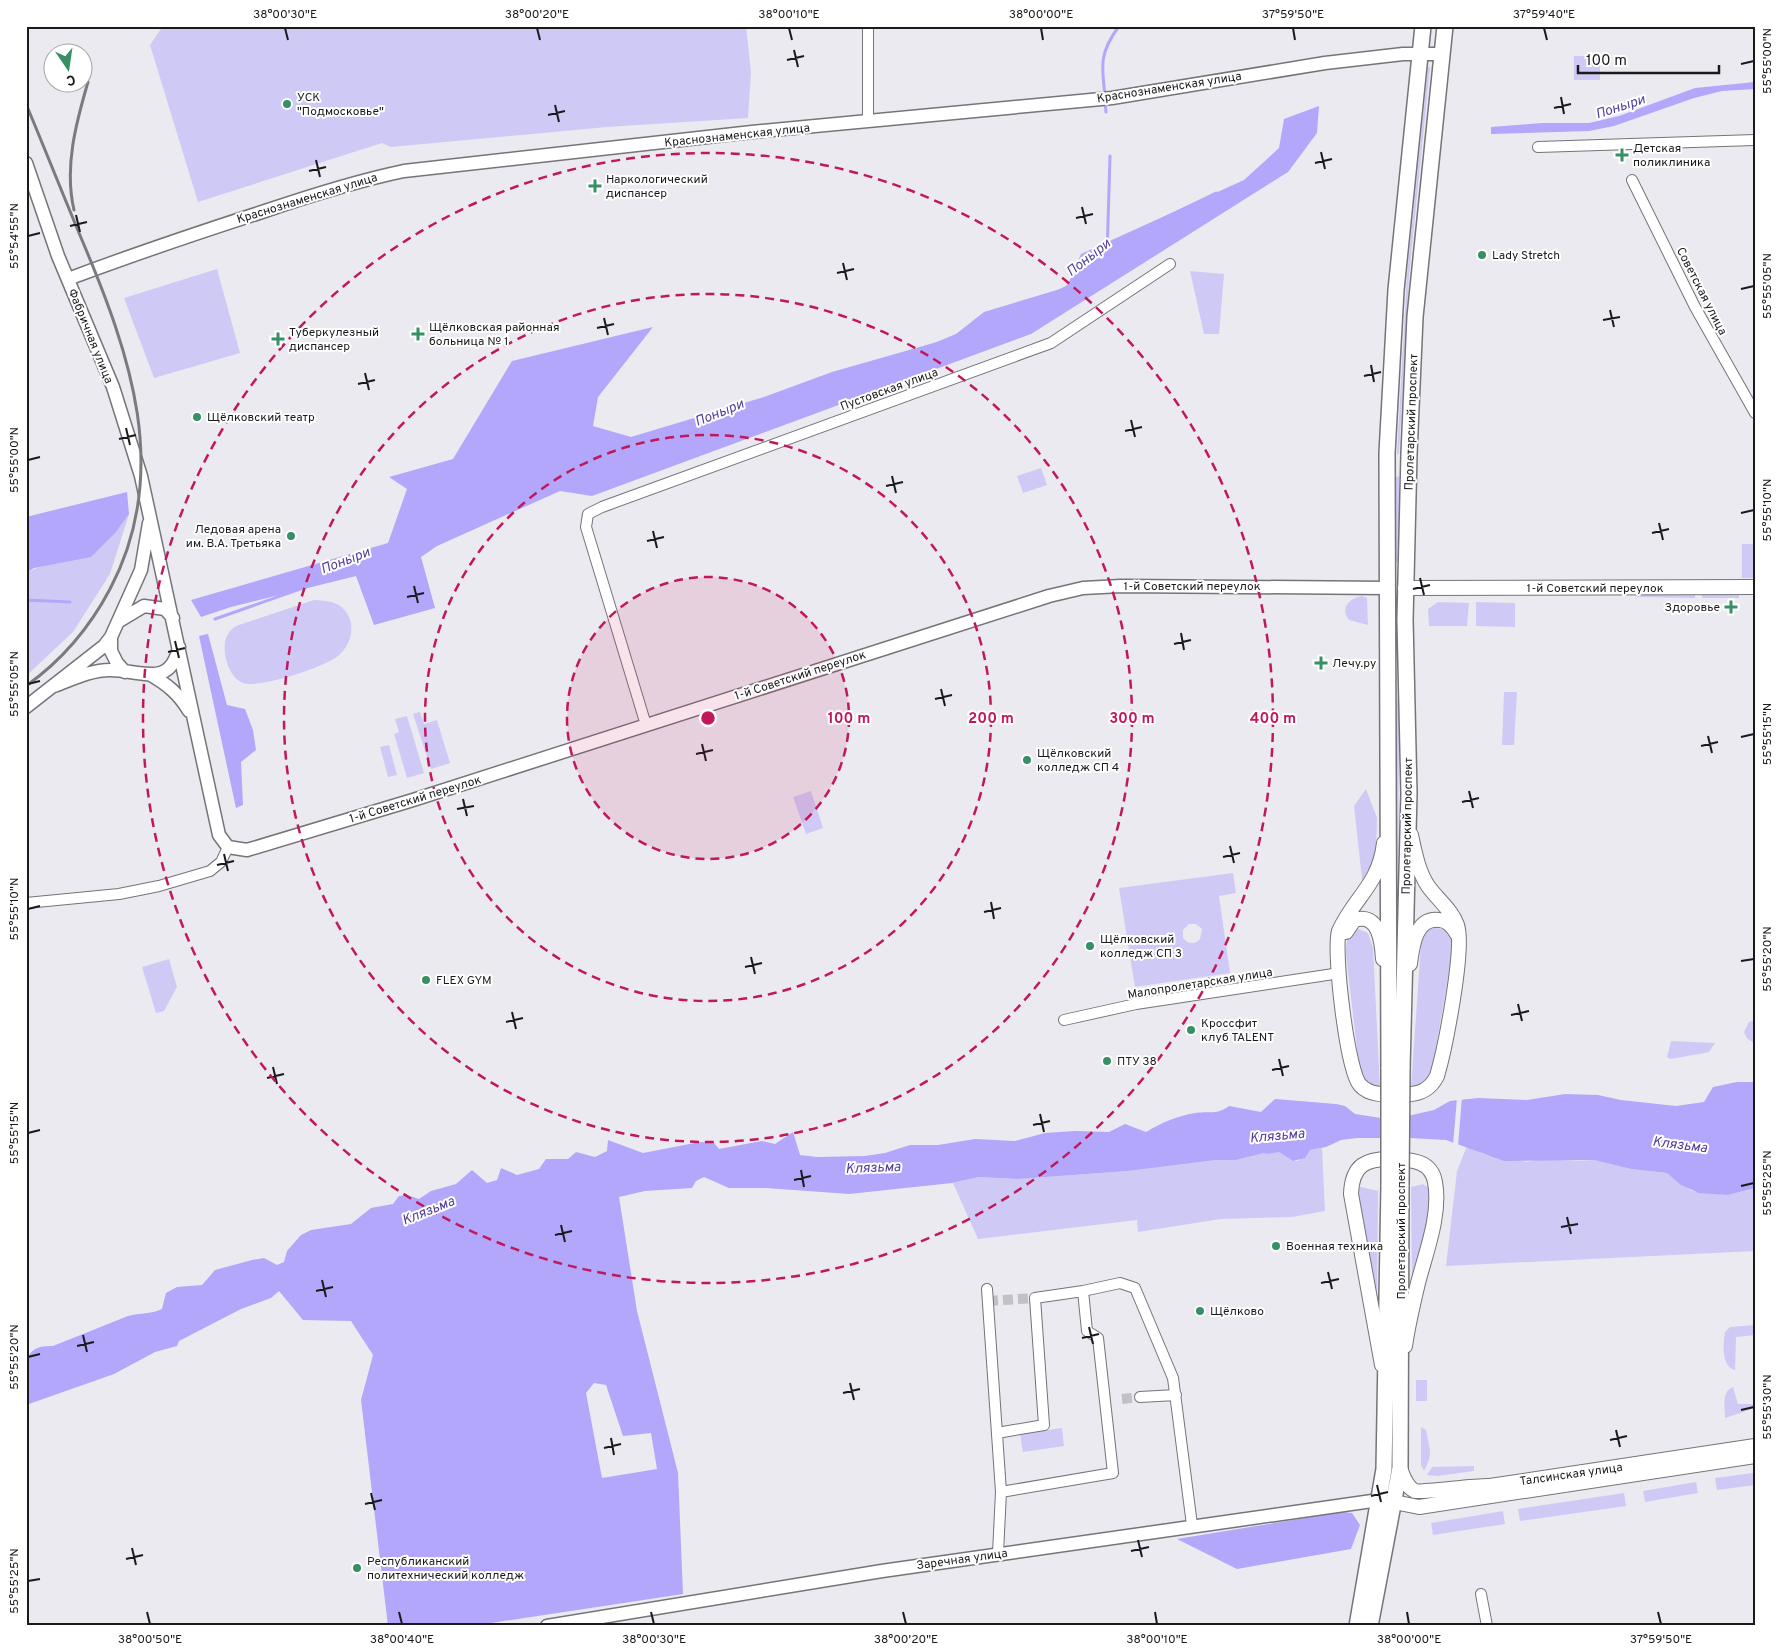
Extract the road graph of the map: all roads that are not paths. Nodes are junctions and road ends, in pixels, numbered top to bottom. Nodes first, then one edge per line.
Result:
1 (868, 26) edge
2 (1422, 26) edge
3 (1445, 26) edge
4 (1419, 54) junction
5 (1442, 54) junction
6 (868, 121) junction
7 (1755, 140) edge
8 (1538, 146) dead end
9 (26, 163) edge
10 (1632, 180) dead end
11 (1170, 264) dead end
12 (68, 280) junction
13 (1755, 413) edge
14 (1387, 453) junction
15 (1409, 454) junction
16 (150, 511) junction
17 (1387, 588) junction
18 (1406, 588) junction
19 (1755, 588) edge
20 (119, 621) junction
21 (174, 623) junction
22 (111, 637) junction
23 (180, 647) junction
24 (126, 672) junction
25 (149, 674) junction
26 (54, 686) junction
27 (26, 707) edge
28 (196, 724) junction
29 (646, 725) junction
30 (1408, 821) junction
31 (1387, 822) junction
32 (228, 848) junction
33 (26, 903) edge
34 (1460, 940) junction
35 (1338, 959) junction
36 (1340, 973) junction
37 (1064, 1020) dead end
38 (1395, 1045) junction
39 (987, 1289) dead end
40 (1083, 1291) junction
41 (1394, 1384) junction
42 (1176, 1395) junction
43 (1140, 1397) tunnel mouth
44 (997, 1433) junction
45 (1755, 1446) edge
46 (1755, 1456) edge
47 (1400, 1468) junction
48 (1002, 1492) junction
49 (1387, 1501) junction
50 (1192, 1526) junction
51 (998, 1553) junction
52 (1481, 1594) dead end
53 (547, 1626) edge
54 (1357, 1626) edge
55 (1370, 1626) edge
56 (1487, 1626) edge

1 - 6 street
2 - 4 main road, Пролетарский проспект
3 - 5 main road, Пролетарский проспект
4 - 5 street, Краснознаменская улица
4 - 6 street, Краснознаменская улица
4 - 14 main road, Пролетарский проспект
5 - 15 main road, Пролетарский проспект
6 - 12 street, Краснознаменская улица
7 - 8 street
9 - 12 street, Фабричная улица
10 - 13 street, Советская улица
11 - 29 street, Пустовская улица
12 - 16 street, Фабричная улица
14 - 15 main road
14 - 17 main road, Пролетарский проспект
15 - 18 main road, Пролетарский проспект
16 - 20 street, Фабричная улица
16 - 21 street, Фабричная улица
17 - 18 main road
17 - 29 street, 1-й Советский переулок
17 - 31 main road, Пролетарский проспект
18 - 19 main road, 1-й Советский переулок
18 - 30 main road, Пролетарский проспект
20 - 21 street
20 - 22 street, Фабричная улица
21 - 23 street, Фабричная улица
22 - 24 street
22 - 26 street, Фабричная улица
23 - 25 street, Фабричная улица
23 - 28 street, Фабричная улица
24 - 25 street, Фабричная улица
24 - 26 street, Фабричная улица
25 - 28 street, Фабричная улица
26 - 27 street, Фабричная улица
28 - 32 street, Фабричная улица
29 - 32 street, 1-й Советский переулок
30 - 34 main road
30 - 38 main road, Пролетарский проспект
31 - 35 main road
31 - 38 main road, Пролетарский проспект
32 - 33 street
34 - 36 main road
34 - 38 main road
35 - 36 main road
35 - 38 main road
36 - 37 street, Малопролетарская улица
38 - 41 main road, Пролетарский проспект, bridge
39 - 44 street
40 - 42 street
40 - 44 street
40 - 48 street
41 - 41 main road
41 - 47 main road, Пролетарский проспект
41 - 49 main road, Пролетарский проспект
42 - 43 street
42 - 50 street
44 - 48 street
45 - 47 main road, Талсинская улица
46 - 49 main road, Талсинская улица
47 - 49 main road, Пролетарский проспект
48 - 51 street
49 - 50 street, Заречная улица
49 - 54 main road, Пролетарский проспект
49 - 55 main road, Пролетарский проспект
50 - 51 street, Заречная улица
51 - 53 street, Заречная улица
52 - 56 street

